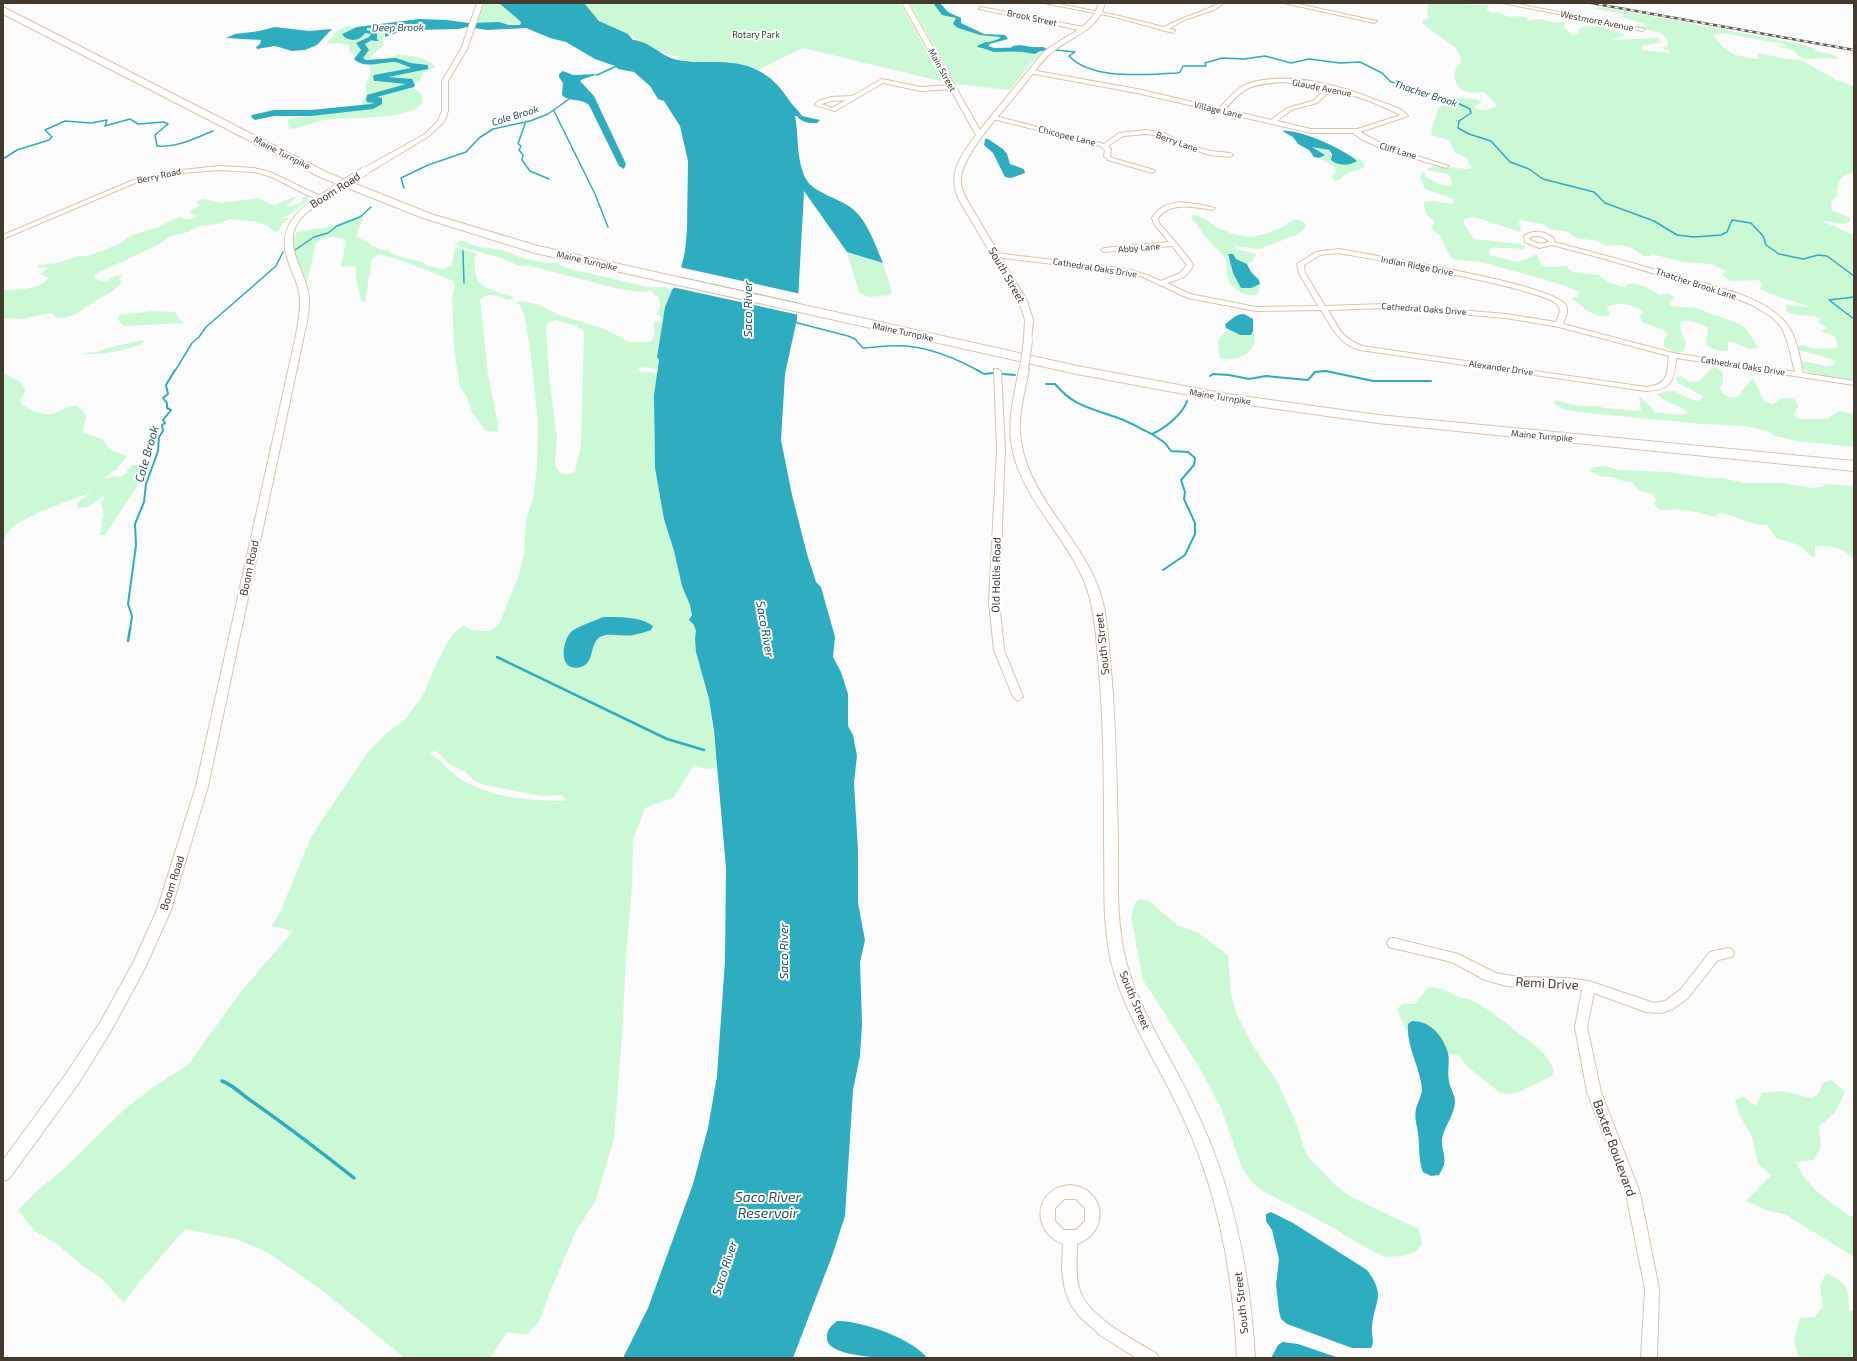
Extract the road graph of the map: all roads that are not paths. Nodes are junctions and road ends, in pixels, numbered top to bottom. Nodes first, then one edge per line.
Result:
1 (6, 3) edge
2 (480, 3) edge
3 (905, 3) edge
4 (1046, 3) edge
5 (1102, 3) edge
6 (1222, 3) edge
7 (1286, 3) edge
8 (1505, 3) edge
9 (981, 8) dead end
10 (3, 10) edge
11 (1100, 13) junction
12 (1374, 21) dead end
13 (1083, 29) junction
14 (1165, 29) junction
15 (1642, 29) dead end
16 (1173, 31) dead end
17 (1030, 72) junction
18 (952, 88) junction
19 (1330, 88) junction
20 (852, 98) junction
21 (1220, 111) junction
22 (1405, 116) joint
23 (994, 118) junction
24 (1271, 123) junction
25 (1354, 131) junction
26 (980, 136) junction
27 (1104, 146) junction
28 (1230, 155) dead end
29 (1446, 166) dead end
30 (1152, 171) dead end
31 (321, 198) junction
32 (1212, 208) dead end
33 (3, 237) edge
34 (1551, 243) dead end
35 (1174, 244) junction
36 (1104, 250) dead end
37 (996, 255) junction
38 (666, 275) junction
39 (1161, 283) junction
40 (810, 306) junction
41 (1324, 308) junction
42 (1559, 325) junction
43 (1674, 355) junction
44 (997, 371) dead end
45 (1799, 374) junction
46 (1854, 383) edge
47 (1001, 449) junction
48 (1017, 449) junction
49 (1854, 455) edge
50 (1854, 466) edge
51 (1018, 697) dead end
52 (1393, 943) dead end
53 (1728, 953) dead end
54 (1589, 986) junction
55 (3, 1174) edge
56 (1070, 1238) dead end
57 (1151, 1358) edge
58 (1246, 1358) edge
59 (1649, 1358) edge

1 - 38 highway, Maine Turnpike
2 - 31 street, Boom Road, bridge
3 - 18 street, Main Street
4 - 11 street
5 - 11 street
6 - 14 street
7 - 12 street
8 - 15 street, Westmore Avenue
9 - 13 street, Brook Street
10 - 38 highway, Maine Turnpike
11 - 13 street, South Street
11 - 14 street
13 - 17 street, South Street
14 - 16 street
17 - 21 street, Village Lane
17 - 23 street, South Street
18 - 20 street
18 - 26 street, Main Street
19 - 21 street, Glaude Avenue
19 - 22 street, Glaude Avenue
19 - 24 street
20 - 20 street
21 - 24 street, Village Lane
22 - 25 street, Village Lane
23 - 26 street, South Street
23 - 27 street, Chicopee Lane
24 - 25 street, Village Lane
25 - 29 street, Cliff Lane
26 - 37 street, South Street
27 - 28 street, Berry Lane
27 - 30 street, Chicopee Lane
31 - 33 street, Berry Road
31 - 55 street, Boom Road
32 - 35 street
34 - 45 street, Thatcher Brook Lane
35 - 36 street, Abby Lane
35 - 39 street
37 - 39 street, Cathedral Oaks Drive
37 - 48 street, South Street, bridge
38 - 40 highway, Maine Turnpike
39 - 41 street, Cathedral Oaks Drive
40 - 49 highway, Maine Turnpike
40 - 50 highway, Maine Turnpike
41 - 42 street, Cathedral Oaks Drive
41 - 42 street, Indian Ridge Drive
41 - 43 street, Alexander Drive
42 - 43 street, Cathedral Oaks Drive
43 - 45 street, Cathedral Oaks Drive
44 - 47 street, Old Hollis Road
45 - 46 street, Cathedral Oaks Drive
47 - 48 street
47 - 51 street, Old Hollis Road
48 - 58 street, South Street
52 - 54 street, Remi Drive
53 - 54 street, Remi Drive
54 - 59 street, Baxter Boulevard
56 - 57 street

